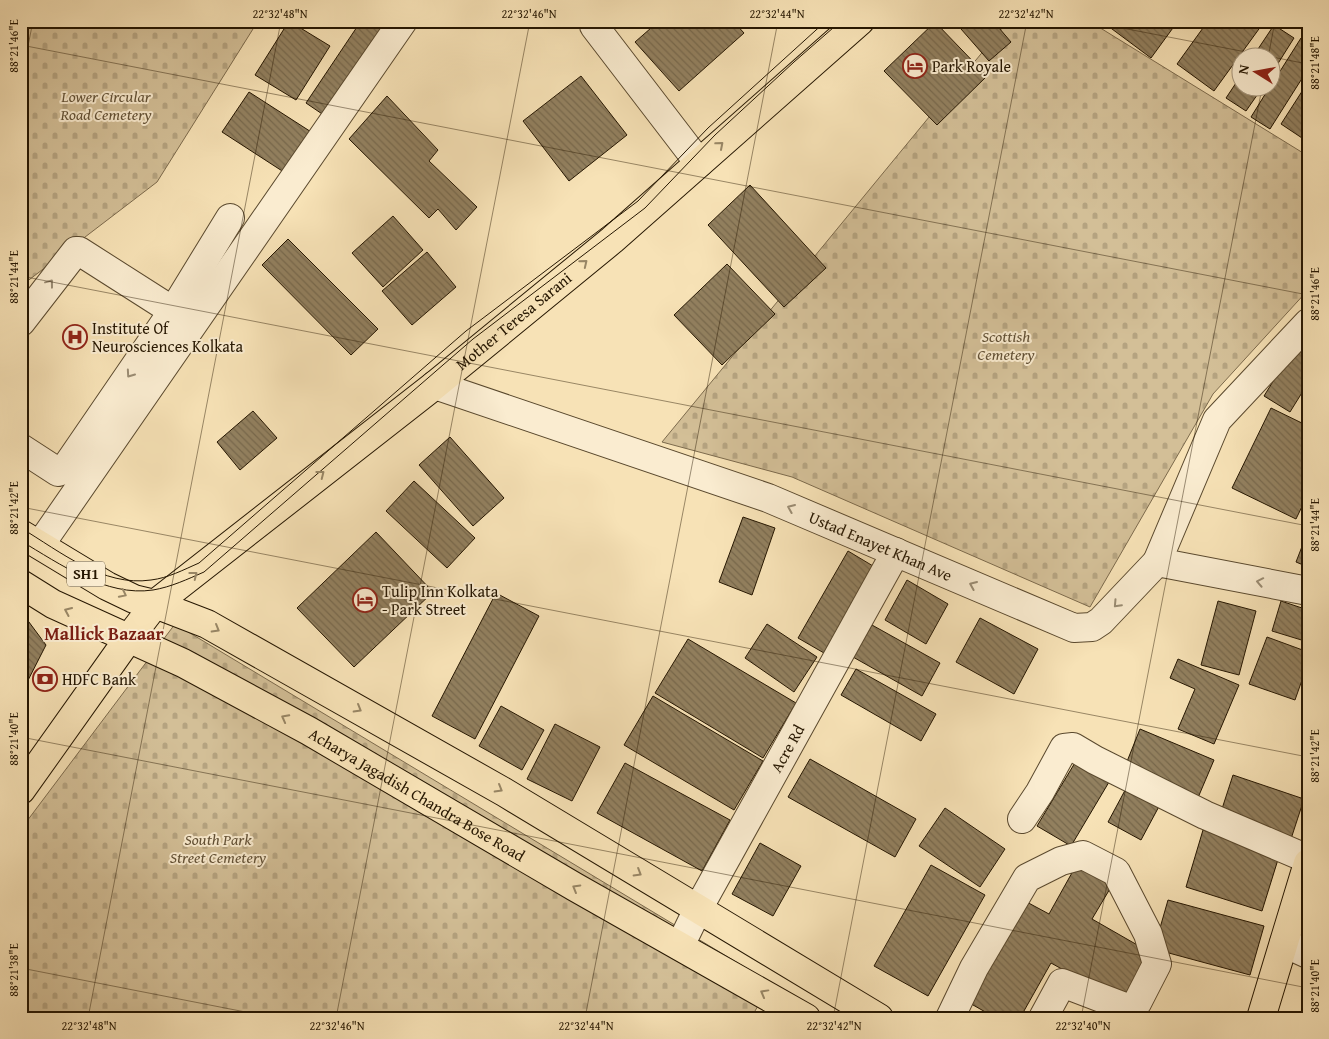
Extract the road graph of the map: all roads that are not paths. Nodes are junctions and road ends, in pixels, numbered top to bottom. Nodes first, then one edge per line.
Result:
1 (402, 21) edge
2 (598, 21) edge
3 (860, 21) edge
4 (699, 163) junction
5 (230, 218) dead end
6 (173, 311) junction
7 (21, 322) edge
8 (1308, 323) edge
9 (436, 385) junction
10 (21, 448) edge
11 (30, 540) edge
12 (896, 552) junction
13 (1157, 562) junction
14 (21, 584) edge
15 (1308, 591) edge
16 (155, 604) junction
17 (129, 638) junction
18 (21, 790) edge
19 (1022, 819) dead end
20 (1308, 859) edge
21 (1308, 863) edge
22 (698, 909) junction
23 (680, 946) junction
24 (1296, 948) edge
25 (806, 1018) edge
26 (879, 1018) edge
27 (951, 1018) edge
28 (1043, 1018) edge
29 (1261, 1018) edge

1 - 11 street
2 - 4 street
4 -> 3 main road, Mother Teresa Sarani
9 -> 4 main road, Mother Teresa Sarani
5 - 6 street
7 -> 6 street
6 -> 10 street
8 - 13 street
12 -> 9 street, Ustad Enayet Khan Ave
16 -> 9 main road, Mother Teresa Sarani
11 -> 16 main road, SH1
13 -> 12 street, Ustad Enayet Khan Ave
12 - 22 street, Acre Rd
15 -> 13 street
17 -> 14 main road, Acharya Jagadish Chandra Bose Road
16 - 17 main road, Mother Teresa Sarani
16 -> 22 main road
17 - 18 main road, Mother Teresa Sarani
23 -> 17 main road, Acharya Jagadish Chandra Bose Road
19 - 20 street
21 - 24 main road
22 - 23 street, Acre Rd
22 - 26 main road
25 -> 23 main road, Acharya Jagadish Chandra Bose Road
24 - 29 main road
27 - 28 street

